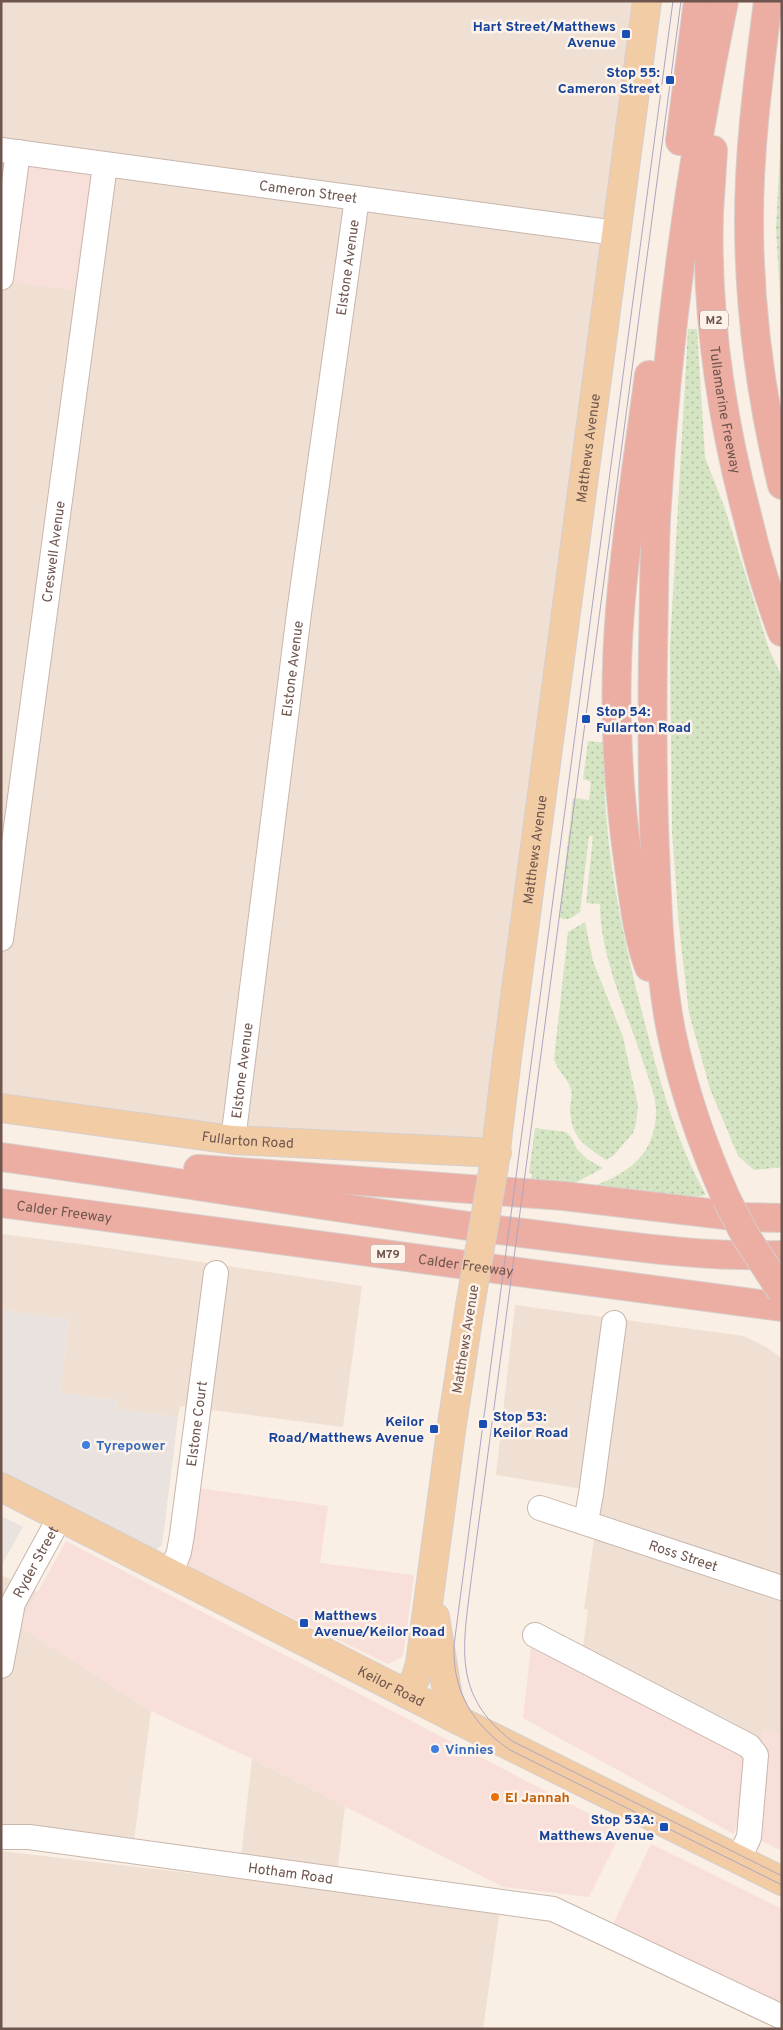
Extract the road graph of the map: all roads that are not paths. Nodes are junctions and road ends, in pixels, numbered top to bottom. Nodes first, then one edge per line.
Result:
1 (647, 1) edge
2 (698, 1) edge
3 (725, 1) edge
4 (768, 1) edge
5 (10, 151) edge
6 (105, 164) junction
7 (357, 198) junction
8 (616, 233) junction
9 (1, 278) edge
10 (770, 438) junction
11 (782, 469) edge
12 (782, 485) edge
13 (782, 632) edge
14 (1, 939) edge
15 (671, 1030) junction
16 (1, 1108) edge
17 (233, 1140) junction
18 (1, 1157) edge
19 (481, 1158) junction
20 (133, 1175) junction
21 (1, 1203) edge
22 (782, 1218) edge
23 (782, 1255) edge
24 (216, 1273) dead end
25 (782, 1292) edge
26 (782, 1307) edge
27 (614, 1323) dead end
28 (1, 1487) edge
29 (540, 1508) dead end
30 (60, 1516) junction
31 (586, 1522) junction
32 (170, 1573) junction
33 (431, 1578) junction
34 (782, 1588) edge
35 (10, 1590) edge
36 (535, 1635) dead end
37 (1, 1666) edge
38 (407, 1694) junction
39 (458, 1720) junction
40 (1, 1827) edge
41 (1, 1837) edge
42 (29, 1837) junction
43 (739, 1859) junction
44 (782, 1881) edge
45 (776, 2014) edge

1 - 8 main road, Matthews Avenue
2 - 15 highway
3 - 13 highway, Tullamarine Freeway / M2
3 - 15 highway
4 - 10 highway
5 - 6 street, Cameron Street
5 - 9 street
6 - 7 street, Cameron Street
6 - 14 street, Creswell Avenue
7 - 8 street, Cameron Street
7 - 17 street, Elstone Avenue
8 - 19 main road, Matthews Avenue
10 - 11 highway
10 - 12 highway
15 - 25 highway, bridge
16 - 17 main road, Fullarton Road
17 - 19 main road, Fullarton Road
18 - 20 highway
19 - 33 main road, Matthews Avenue, bridge
20 - 22 highway
20 - 23 highway
21 - 26 highway, Calder Freeway / M79
24 - 32 street, Elstone Court
27 - 31 street
28 - 30 main road, Keilor Road
29 - 31 street, Ross Street
30 - 32 main road, Keilor Road
30 - 35 street, Ryder Street
31 - 34 street, Ross Street
32 - 38 main road, Keilor Road
33 - 38 main road, Matthews Avenue
33 - 39 main road
35 - 37 street, Ryder Street
36 - 43 street
38 - 39 main road, Keilor Road
39 - 43 main road, Keilor Road
40 - 42 street, Hotham Road
41 - 42 street, Hotham Road
42 - 45 street, Hotham Road
43 - 44 main road, Keilor Road

